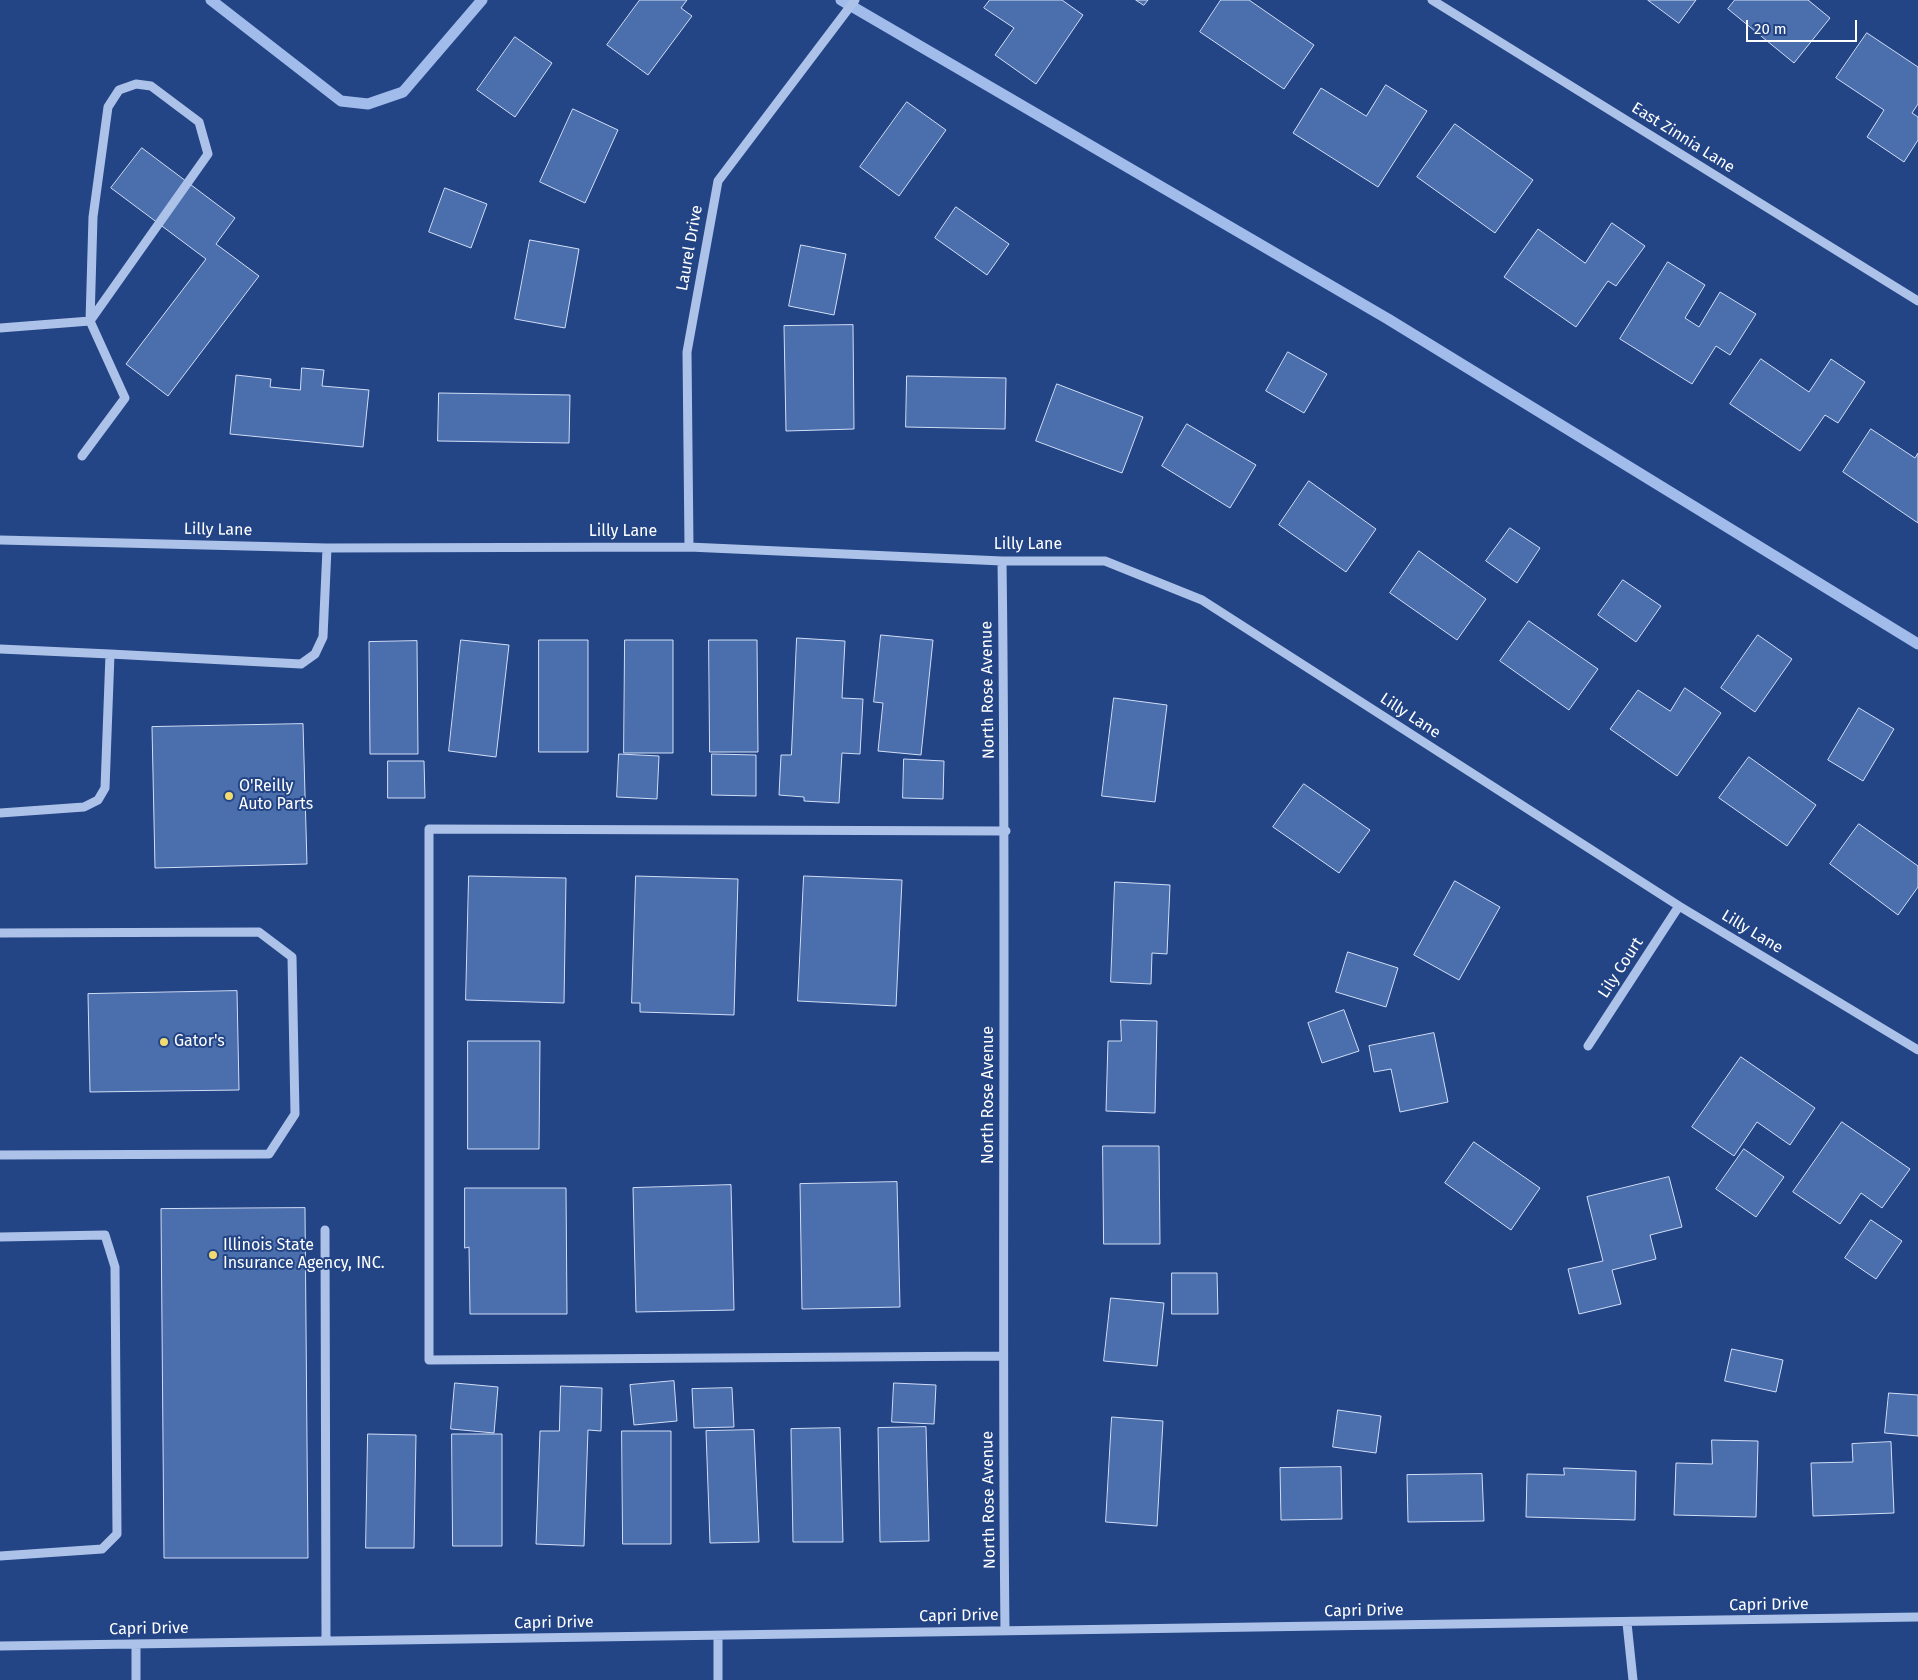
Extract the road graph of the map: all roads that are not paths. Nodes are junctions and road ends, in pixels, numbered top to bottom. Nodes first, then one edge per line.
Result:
1 (855, 0) edge
2 (1432, 0) edge
3 (1918, 302) edge
4 (90, 320) junction
5 (0, 328) edge
6 (82, 456) dead end
7 (0, 540) edge
8 (689, 547) junction
9 (327, 548) junction
10 (1002, 561) junction
11 (0, 649) edge
12 (110, 654) junction
13 (0, 813) edge
14 (1006, 831) junction
15 (1679, 906) junction
16 (0, 933) edge
17 (1588, 1046) dead end
18 (1918, 1050) edge
19 (0, 1155) edge
20 (325, 1230) dead end
21 (0, 1237) edge
22 (1002, 1356) junction
23 (0, 1556) edge
24 (1918, 1617) edge
25 (1628, 1623) junction
26 (1005, 1630) junction
27 (718, 1636) junction
28 (326, 1641) junction
29 (136, 1644) junction
30 (0, 1646) edge
31 (136, 1680) edge
32 (718, 1680) edge
33 (1633, 1680) edge

1 - 8 street, Laurel Drive
2 - 3 street, East Zinnia Lane
4 - 4 street
4 - 5 street
4 - 6 street
7 - 9 street, Lilly Lane
8 - 9 street, Lilly Lane
8 - 10 street, Lilly Lane
9 - 12 street
10 - 14 street, North Rose Avenue
10 - 15 street, Lilly Lane
11 - 12 street
12 - 13 street
14 - 22 street, North Rose Avenue
14 - 22 street
15 - 17 street, Lily Court
15 - 18 street, Lilly Lane
16 - 19 street
20 - 28 street
21 - 23 street
22 - 26 street, North Rose Avenue
24 - 25 street, Capri Drive
25 - 26 street, Capri Drive
25 - 33 street
26 - 27 street, Capri Drive
27 - 28 street, Capri Drive
27 - 32 street
28 - 29 street, Capri Drive
29 - 30 street, Capri Drive
29 - 31 street

